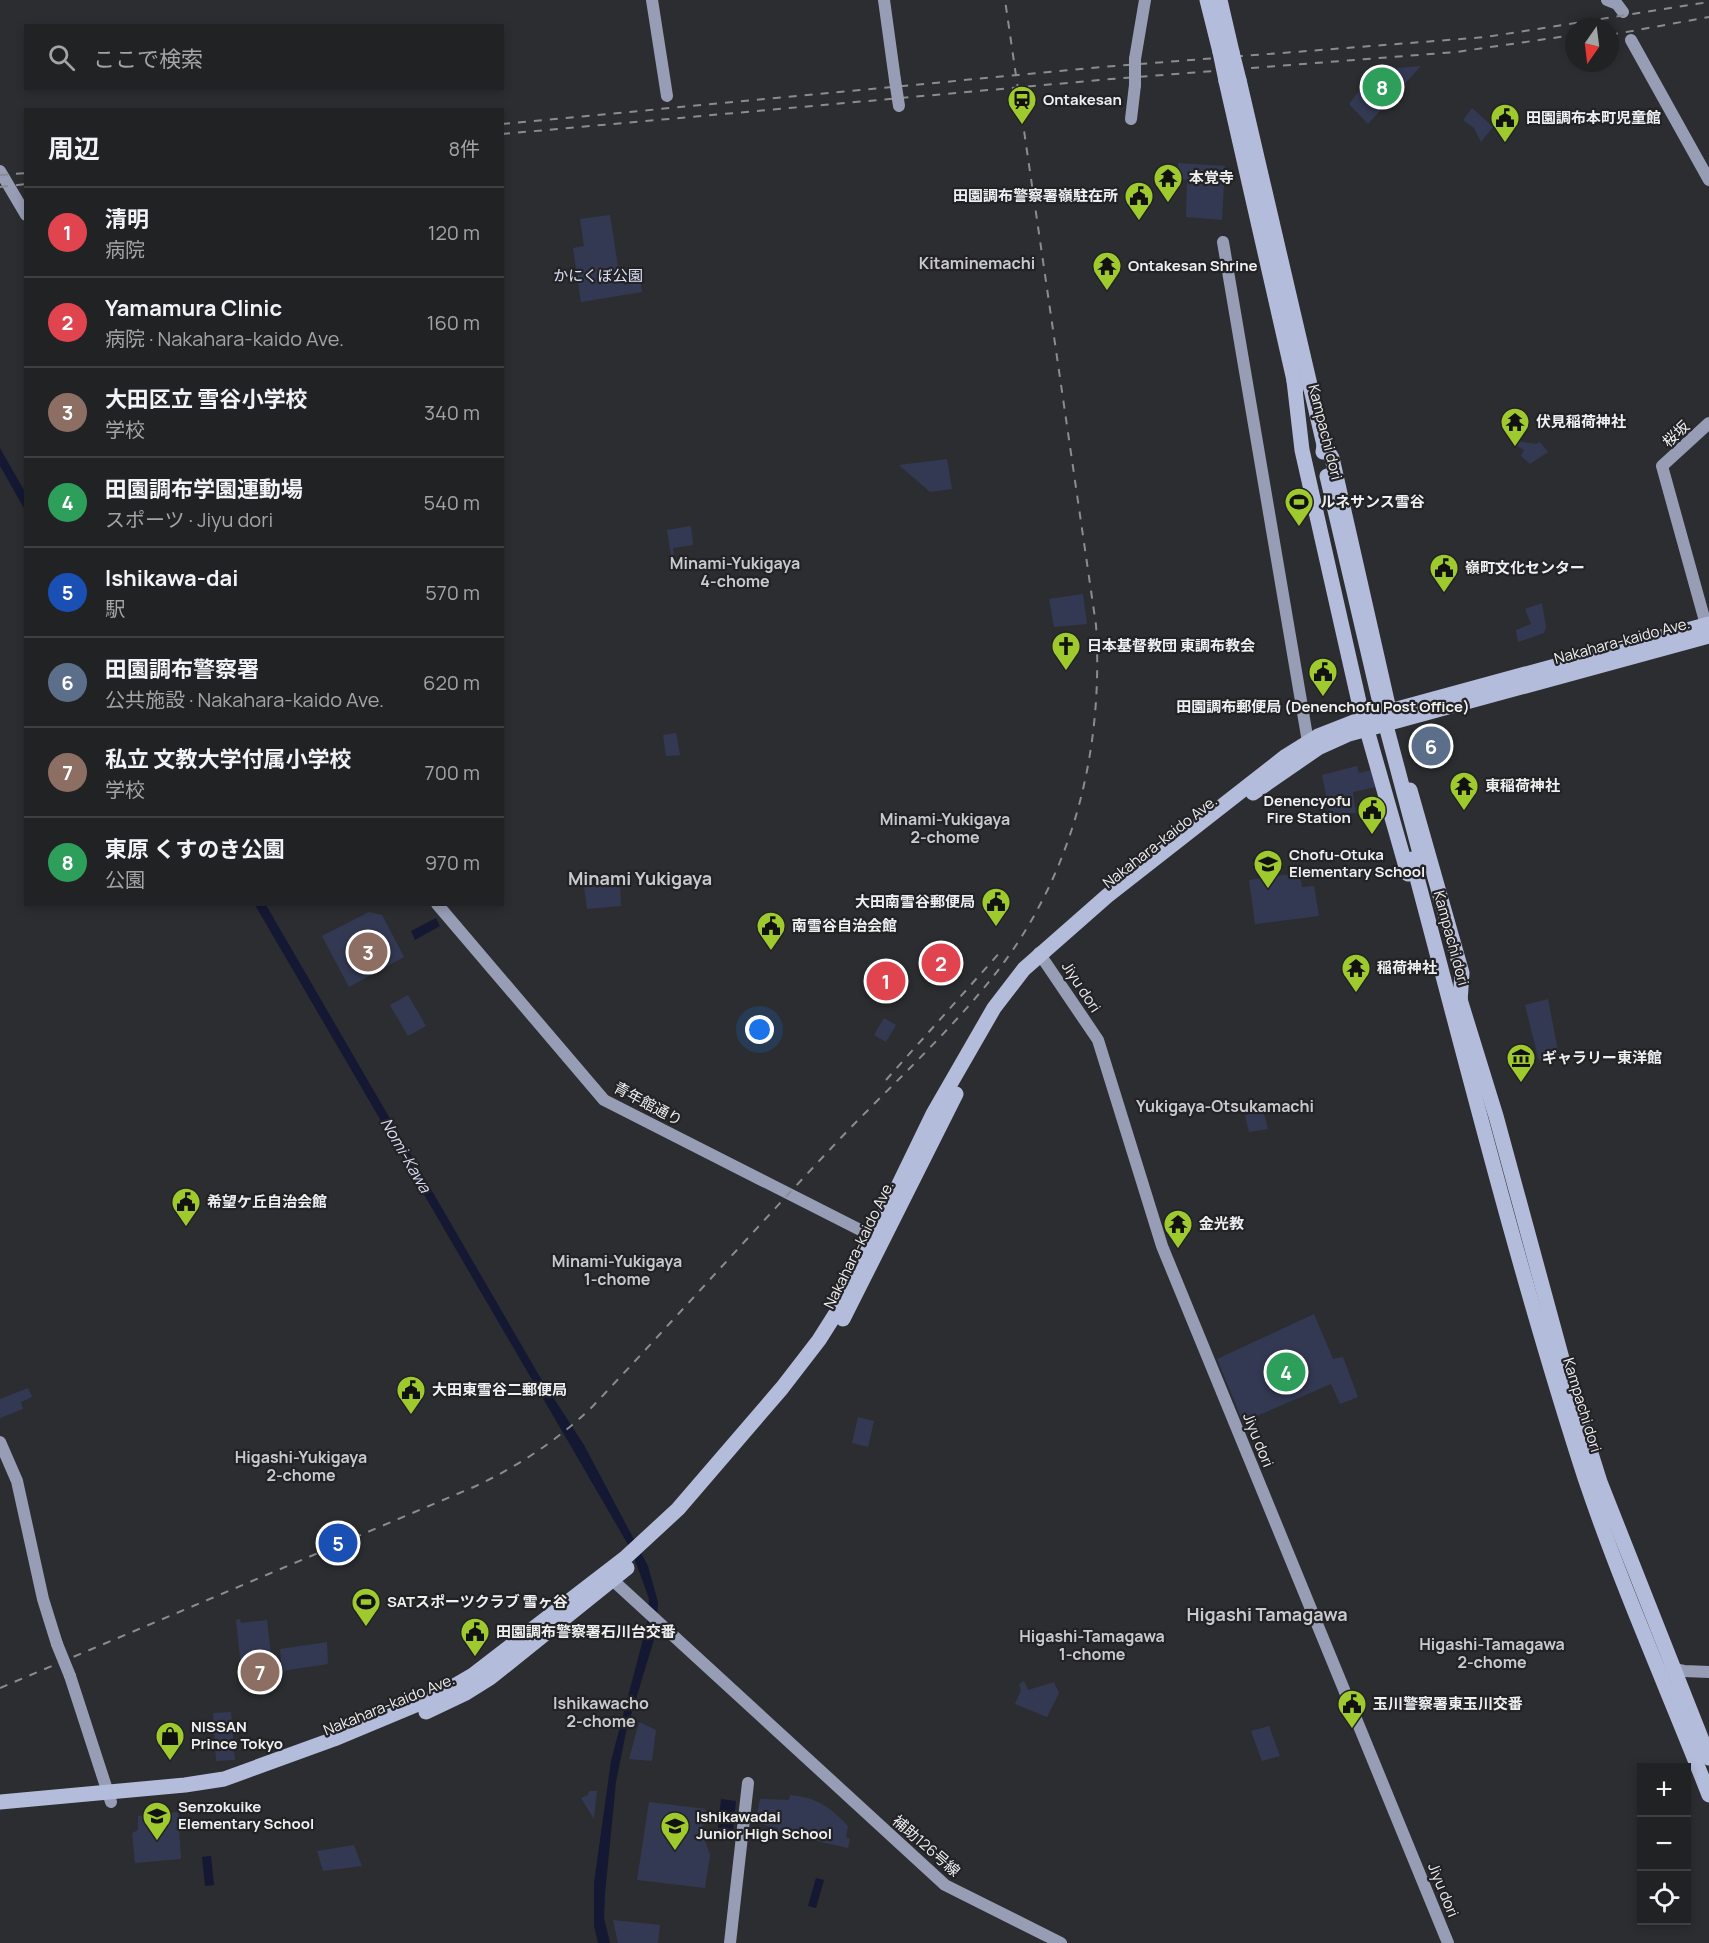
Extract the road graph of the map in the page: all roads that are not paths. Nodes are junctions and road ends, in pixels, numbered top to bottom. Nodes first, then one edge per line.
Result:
1 (652, 0) edge
2 (884, 0) edge
3 (1145, 0) edge
4 (1207, 0) edge
5 (1220, 0) edge
6 (1607, 0) edge
7 (1623, 12) dead end
8 (1631, 40) dead end
9 (1226, 52) junction
10 (1232, 81) junction
11 (667, 96) dead end
12 (899, 106) dead end
13 (1131, 119) dead end
14 (0, 171) edge
15 (1709, 180) edge
16 (24, 212) edge
17 (1223, 242) dead end
18 (1294, 381) junction
19 (1709, 423) edge
20 (1324, 445) junction
21 (1323, 478) junction
22 (1708, 630) edge
23 (1391, 718) junction
24 (1365, 724) junction
25 (1308, 742) junction
26 (1411, 793) junction
27 (1387, 799) junction
28 (439, 906) edge
29 (1045, 961) junction
30 (1456, 1004) junction
31 (878, 1238) junction
32 (0, 1442) edge
33 (608, 1577) junction
34 (1666, 1667) junction
35 (1709, 1672) edge
36 (1709, 1758) edge
37 (748, 1783) dead end
38 (1709, 1795) edge
39 (110, 1797) junction
40 (0, 1802) edge
41 (0, 1812) edge
42 (730, 1943) edge
43 (1061, 1943) edge
44 (1448, 1943) edge

1 - 11 street
2 - 12 street, bridge
3 - 13 street, bridge
4 - 9 main road, Kampachi dori
5 - 9 main road, Kampachi dori
6 - 7 street
8 - 15 street
9 - 10 main road, Kampachi dori, bridge
10 - 18 main road, Kampachi dori
10 - 20 main road, Kampachi dori
14 - 16 street
17 - 25 street
18 - 21 main road, Kampachi dori
18 - 24 main road
19 - 22 street, 桜坂
20 - 21 main road, Kampachi dori
20 - 23 main road
21 - 30 main road, Kampachi dori
22 - 23 main road, Nakahara-kaido Ave.
23 - 24 main road, Nakahara-kaido Ave.
23 - 26 main road
24 - 25 main road, Nakahara-kaido Ave.
24 - 27 main road
24 - 29 main road, Nakahara-kaido Ave.
25 - 29 main road, Nakahara-kaido Ave.
26 - 27 main road
26 - 30 main road
27 - 30 main road
28 - 31 street, 青年館通り
29 - 31 main road, Nakahara-kaido Ave.
29 - 44 street, Jiyu dori
30 - 34 main road, Kampachi dori
31 - 33 main road, Nakahara-kaido Ave.
32 - 39 street, bridge
33 - 39 main road, Nakahara-kaido Ave.
33 - 43 street, 補助126号線
34 - 35 street
34 - 36 main road, Kampachi dori
34 - 38 main road, Kampachi dori
37 - 42 street
39 - 40 main road, Nakahara-kaido Ave.
39 - 41 main road, Nakahara-kaido Ave.

